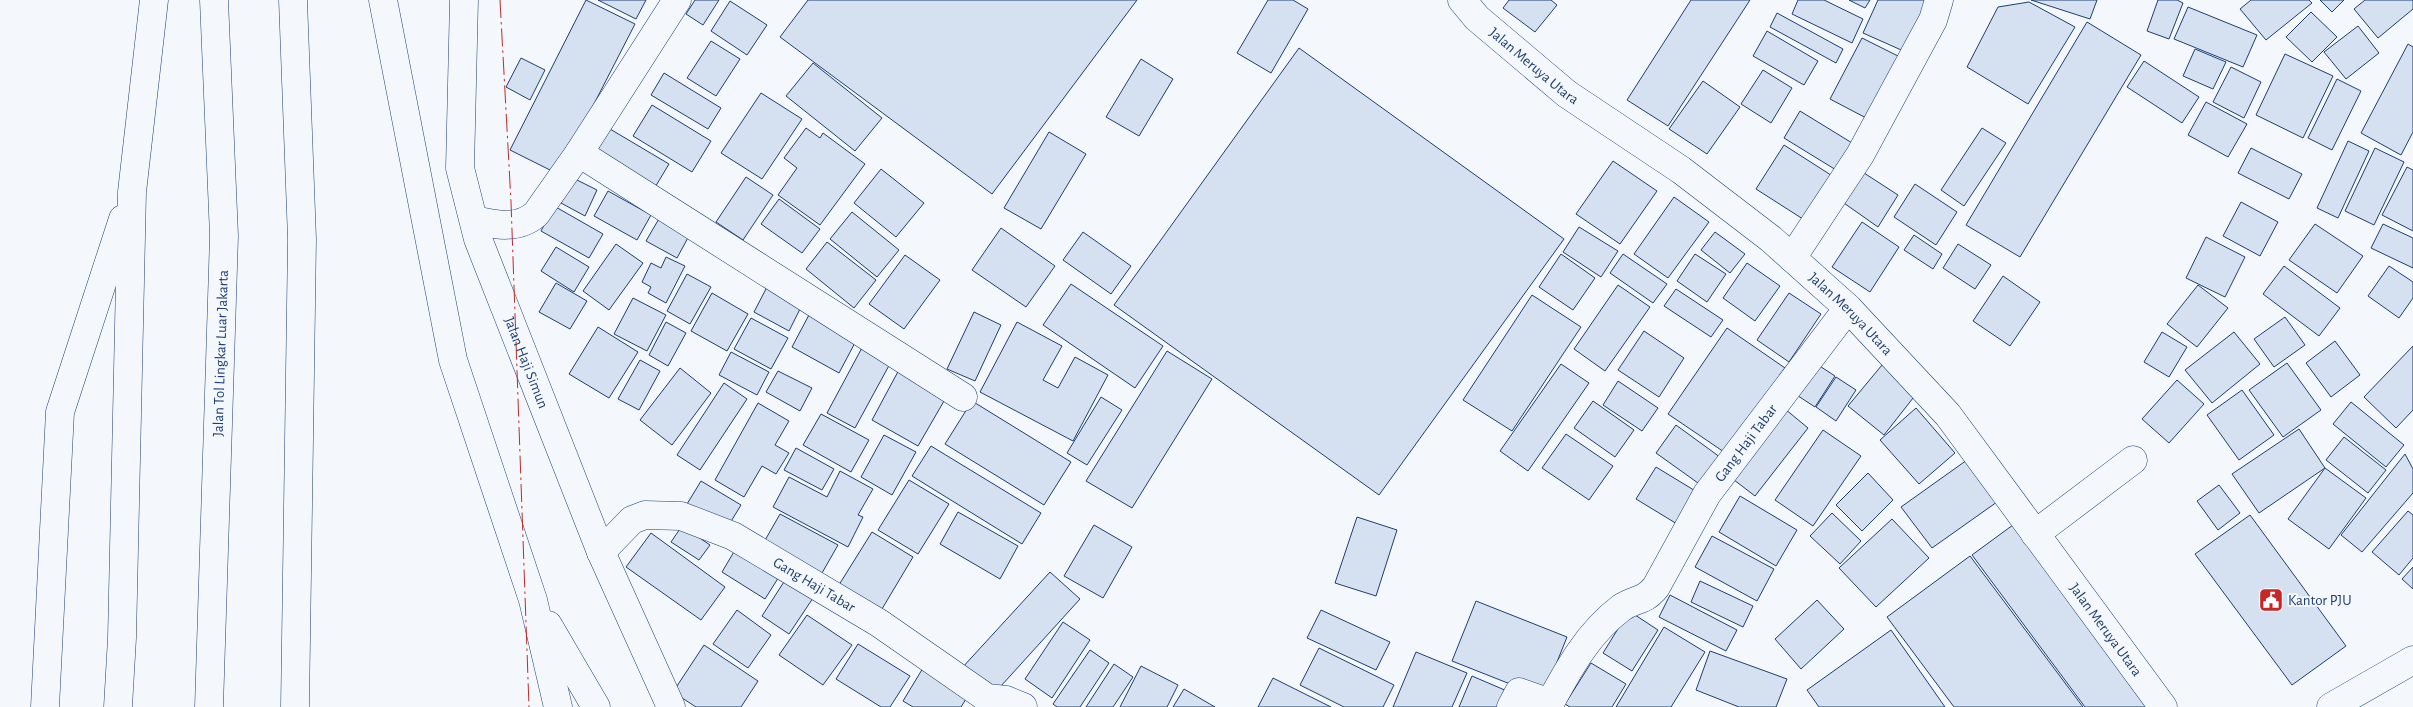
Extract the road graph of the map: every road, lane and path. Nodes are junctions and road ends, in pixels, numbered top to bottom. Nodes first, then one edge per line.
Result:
1 (154, 0) edge
2 (214, 0) edge
3 (293, 0) edge
4 (382, 0) edge
5 (464, 0) edge
6 (677, 0) edge
7 (1462, 0) edge
8 (1939, 0) edge
9 (579, 153) junction
10 (132, 192) junction
11 (474, 220) junction
12 (1792, 258) junction
13 (1848, 308) junction
14 (963, 397) dead end
15 (2133, 460) dead end
16 (2035, 534) junction
17 (601, 552) junction
18 (533, 600) junction
19 (2413, 660) edge
20 (1551, 704) edge
21 (45, 707) edge
22 (118, 707) edge
23 (209, 707) edge
24 (295, 707) edge
25 (558, 707) edge
26 (596, 707) edge
27 (671, 707) edge
28 (1023, 707) edge
29 (1511, 707) edge
30 (2163, 707) edge
31 (2331, 707) edge

1 - 10 main road
2 - 23 main road, Jalan Tol Lingkar Luar Jakarta
3 - 24 main road
4 - 18 main road
5 - 11 main road, Jalan Haji Simun
6 - 9 main road
7 - 12 main road, Jalan Meruya Utara
8 - 12 main road
9 - 11 main road
9 - 14 main road
10 - 21 main road
10 - 22 main road
11 - 17 main road, Jalan Haji Simun
12 - 13 main road, Jalan Meruya Utara
13 - 16 main road, Jalan Meruya Utara
13 - 20 main road, Gang Haji Tabar
15 - 16 main road
16 - 30 main road, Jalan Meruya Utara
17 - 27 main road, Jalan Haji Simun
17 - 28 main road, Gang Haji Tabar
18 - 25 main road
18 - 26 main road
19 - 31 main road
20 - 29 main road

